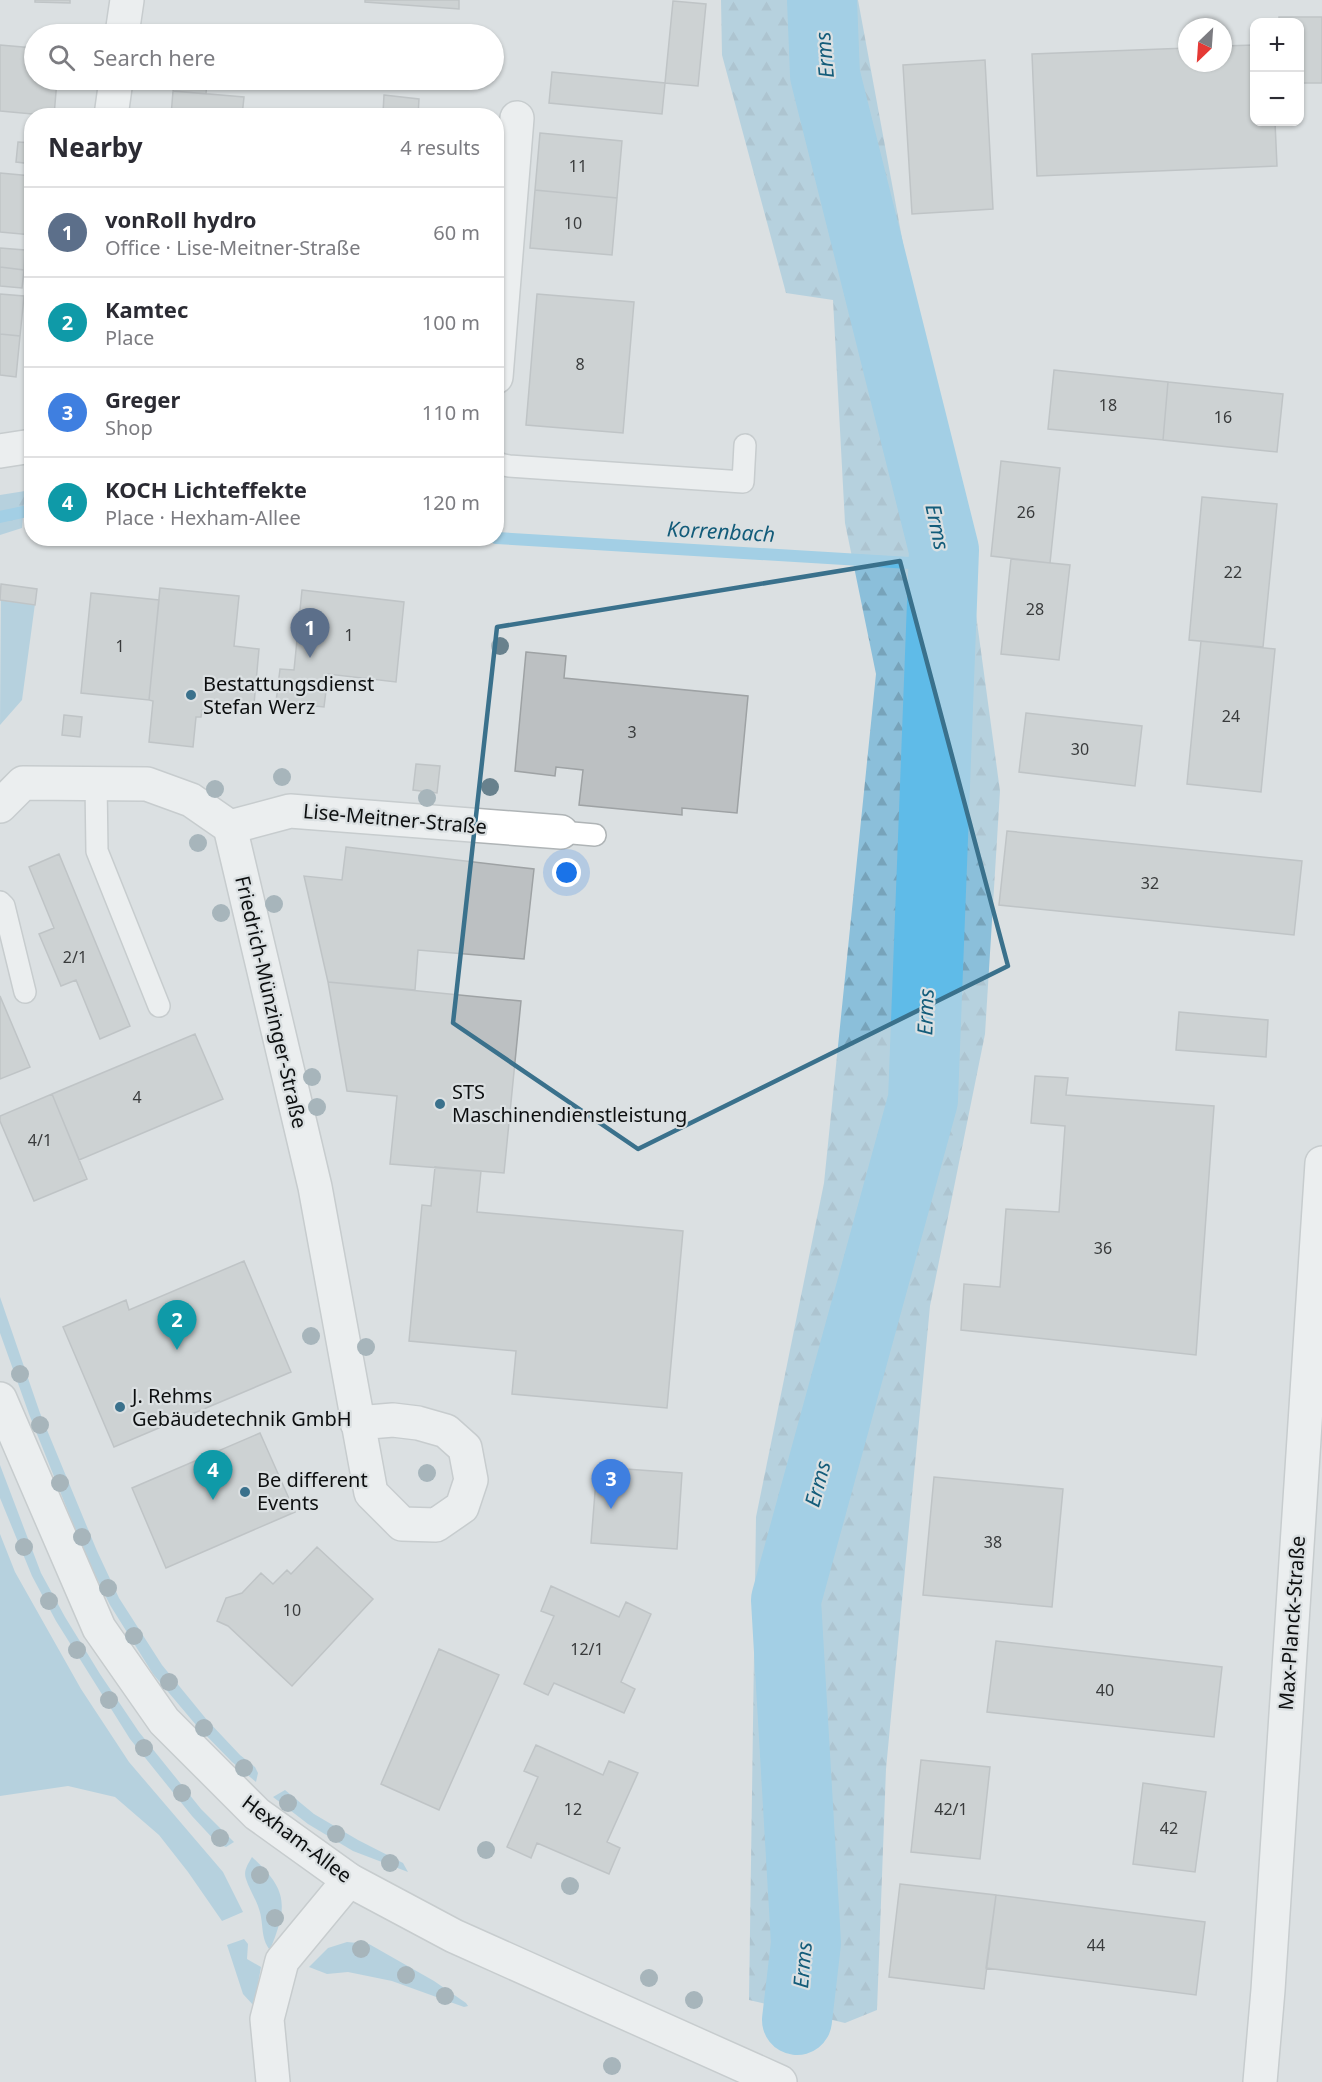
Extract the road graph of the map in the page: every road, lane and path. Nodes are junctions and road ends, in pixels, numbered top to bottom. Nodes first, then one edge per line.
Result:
1 (127, 0) edge
2 (123, 24) edge
3 (115, 90) edge
4 (112, 108) edge
5 (517, 118) dead end
6 (504, 279) edge
7 (745, 445) dead end
8 (24, 447) edge
9 (0, 451) edge
10 (504, 465) edge
11 (96, 783) junction
12 (0, 806) edge
13 (230, 827) junction
14 (561, 832) joint
15 (595, 835) dead end
16 (0, 902) edge
17 (26, 992) dead end
18 (159, 1006) dead end
19 (1322, 1163) edge
20 (0, 1399) edge
21 (357, 1423) dead end
22 (349, 1880) junction
23 (273, 2082) edge
24 (780, 2082) edge
25 (1260, 2082) edge

1 - 2 street
3 - 4 street
5 - 6 street
7 - 10 lane
8 - 9 street
11 - 12 street
11 - 13 street
11 - 18 lane
13 - 14 street, Lise-Meitner-Straße
13 - 21 street, Friedrich-Münzinger-Straße
14 - 15 lane
16 - 17 lane
19 - 25 street, Max-Planck-Straße
20 - 22 street, Hexham-Allee
22 - 23 street
22 - 24 street, Hexham-Allee

